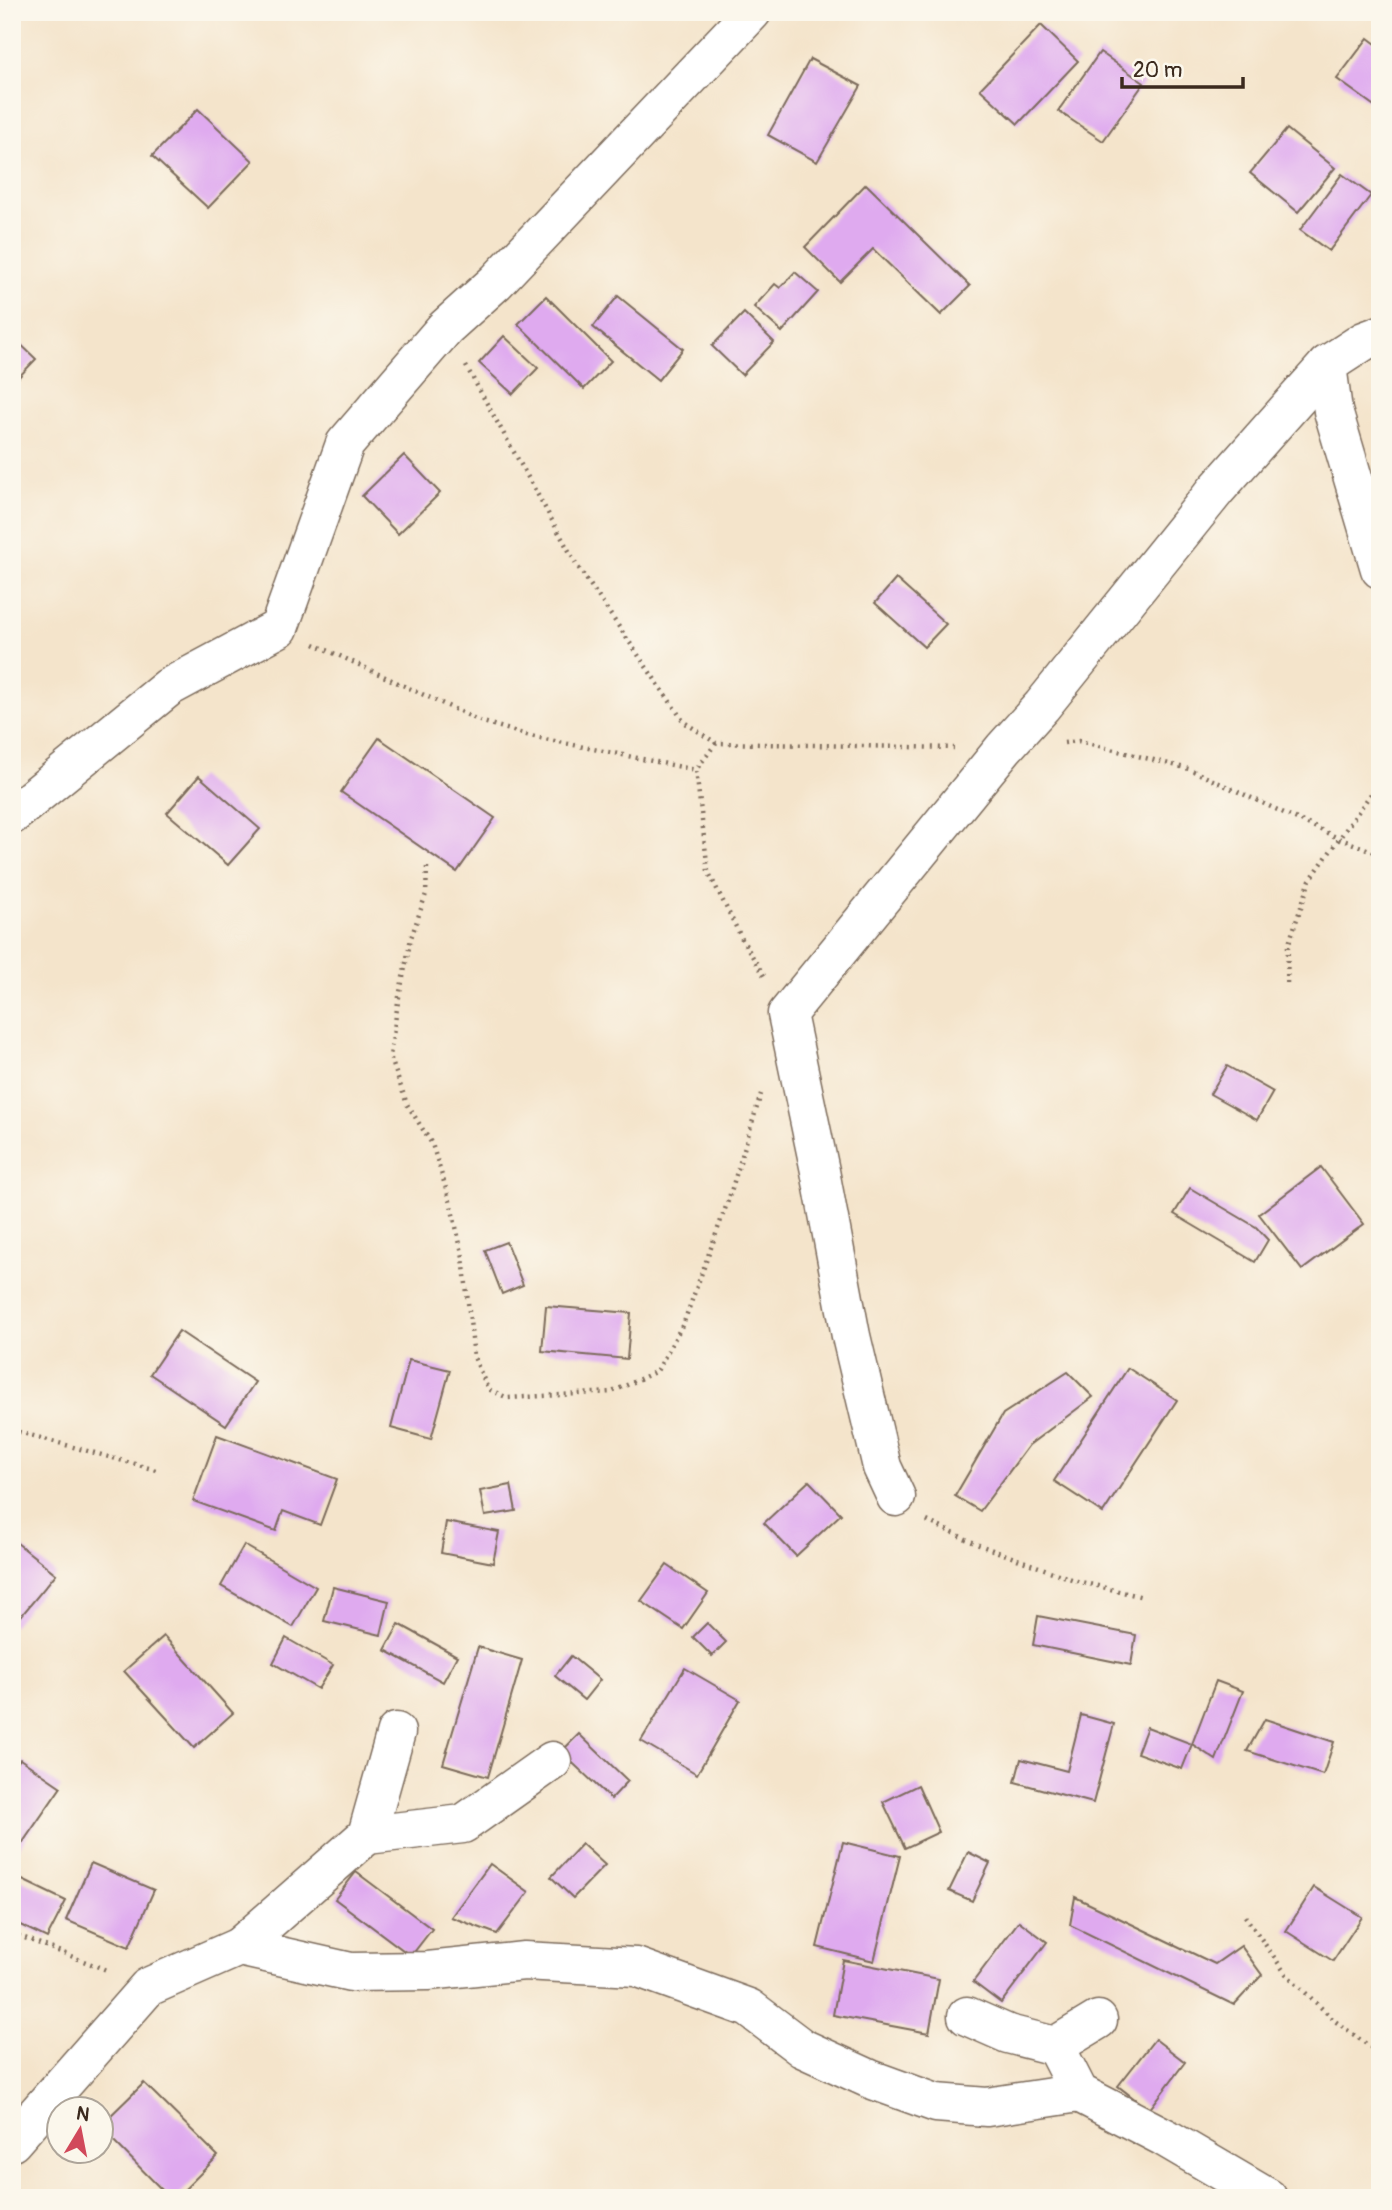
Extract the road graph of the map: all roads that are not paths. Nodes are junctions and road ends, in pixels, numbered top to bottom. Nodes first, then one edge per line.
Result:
1 (752, 12) edge
2 (1380, 335) edge
3 (1327, 365) junction
4 (1380, 569) edge
5 (12, 815) edge
6 (896, 1497) road end
7 (397, 1732) dead end
8 (552, 1761) dead end
9 (367, 1835) junction
10 (239, 1947) junction
11 (967, 2016) dead end
12 (1098, 2020) dead end
13 (1055, 2046) junction
14 (1079, 2093) junction
15 (12, 2142) edge
16 (1268, 2198) edge

1 - 5 street
2 - 3 street
3 - 4 street
3 - 6 street
7 - 9 street
8 - 9 street
9 - 10 street
10 - 14 street
10 - 15 street
11 - 13 street
12 - 13 street
13 - 14 street
14 - 16 street

